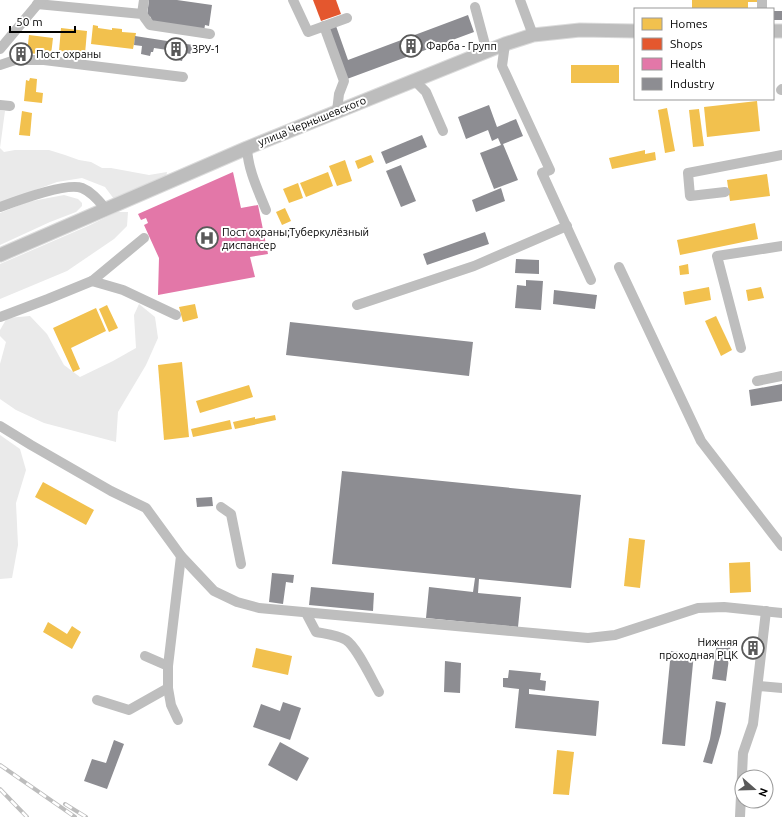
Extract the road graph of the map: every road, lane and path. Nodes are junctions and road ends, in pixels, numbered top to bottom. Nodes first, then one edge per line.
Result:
1 (144, 0) edge
2 (294, 0) edge
3 (520, 0) edge
4 (39, 2) edge
5 (475, 7) dead end
6 (142, 14) junction
7 (348, 18) dead end
8 (324, 26) junction
9 (634, 31) edge
10 (210, 34) dead end
11 (533, 35) junction
12 (505, 44) junction
13 (0, 49) edge
14 (487, 52) junction
15 (0, 65) edge
16 (183, 77) dead end
17 (414, 80) junction
18 (337, 111) junction
19 (443, 131) dead end
20 (247, 148) junction
21 (782, 155) edge
22 (725, 192) dead end
23 (0, 207) edge
24 (105, 208) junction
25 (266, 210) dead end
26 (567, 226) junction
27 (144, 238) dead end
28 (782, 246) edge
29 (0, 255) edge
30 (619, 267) dead end
31 (591, 280) dead end
32 (92, 281) junction
33 (357, 305) dead end
34 (176, 314) dead end
35 (0, 317) edge
36 (741, 348) dead end
37 (782, 376) edge
38 (757, 381) dead end
39 (0, 426) edge
40 (221, 507) dead end
41 (782, 546) edge
42 (181, 556) junction
43 (241, 564) dead end
44 (766, 611) junction
45 (306, 613) junction
46 (782, 613) edge
47 (145, 656) dead end
48 (168, 666) junction
49 (758, 686) junction
50 (168, 688) junction
51 (782, 688) edge
52 (379, 692) dead end
53 (97, 700) dead end
54 (178, 720) dead end
55 (740, 817) edge

1 - 6 street
2 - 8 street
3 - 11 street
4 - 6 street
4 - 13 street
5 - 14 street
6 - 10 street
7 - 8 street
8 - 18 street
9 - 11 main road, улица Чернышевского
11 - 12 main road, улица Чернышевского
12 - 14 main road, улица Чернышевского
12 - 26 street
14 - 17 main road, улица Чернышевского
15 - 16 street
17 - 18 main road, улица Чернышевского
17 - 19 street
18 - 20 main road, улица Чернышевского
20 - 24 main road, улица Чернышевского
20 - 25 street
21 - 22 street
23 - 24 street
24 - 29 main road, улица Чернышевского
26 - 31 street
26 - 33 street
27 - 32 street
28 - 36 street
30 - 41 street
32 - 34 street
32 - 35 street
37 - 38 street
39 - 42 street
40 - 43 street
42 - 45 street
42 - 48 street
44 - 45 street
44 - 46 street
44 - 49 street
45 - 52 street
47 - 48 street
48 - 50 street
49 - 51 street
49 - 55 street
50 - 53 street
50 - 54 street

